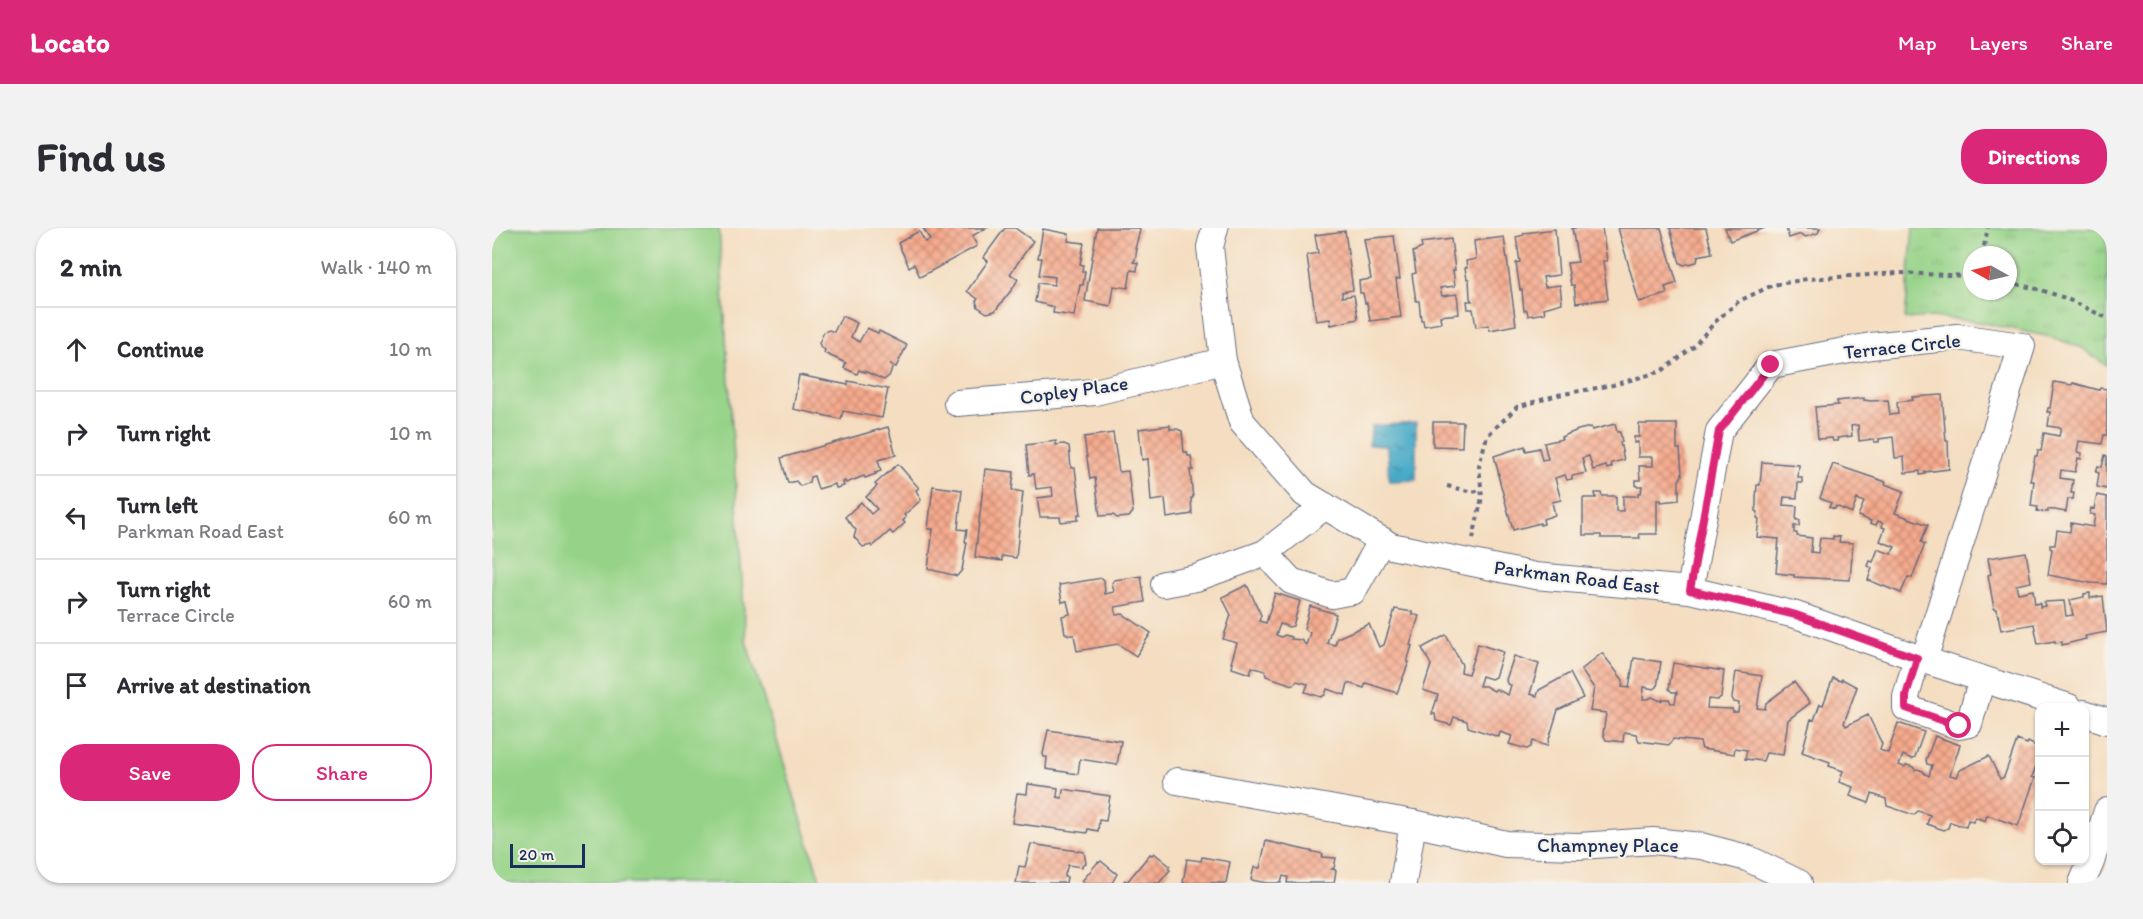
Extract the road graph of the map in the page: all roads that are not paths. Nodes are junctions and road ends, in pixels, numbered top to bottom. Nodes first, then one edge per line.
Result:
1 (1215, 228) edge
2 (1223, 362) junction
3 (957, 403) dead end
4 (1325, 506) junction
5 (1382, 540) junction
6 (1266, 553) junction
7 (1164, 584) dead end
8 (1690, 590) junction
9 (1921, 659) junction
10 (1982, 678) junction
11 (2054, 703) edge
12 (2089, 714) edge
13 (2107, 721) edge
14 (1177, 781) dead end
15 (2107, 811) edge
16 (1413, 823) junction
17 (1403, 883) edge
18 (1799, 883) edge
19 (2082, 883) edge

1 - 2 street, Parkman Road East
2 - 3 street, Copley Place
2 - 4 street, Parkman Road East
4 - 5 street, Parkman Road East
4 - 6 street
5 - 6 street
5 - 8 street, Parkman Road East
6 - 7 street
8 - 9 street, Parkman Road East
8 - 9 street, Terrace Circle
9 - 10 street, Parkman Road East
9 - 10 street
10 - 11 street, Parkman Road East
12 - 13 street
14 - 16 street, Champney Place
15 - 19 street
16 - 17 street
16 - 18 street, Champney Place

